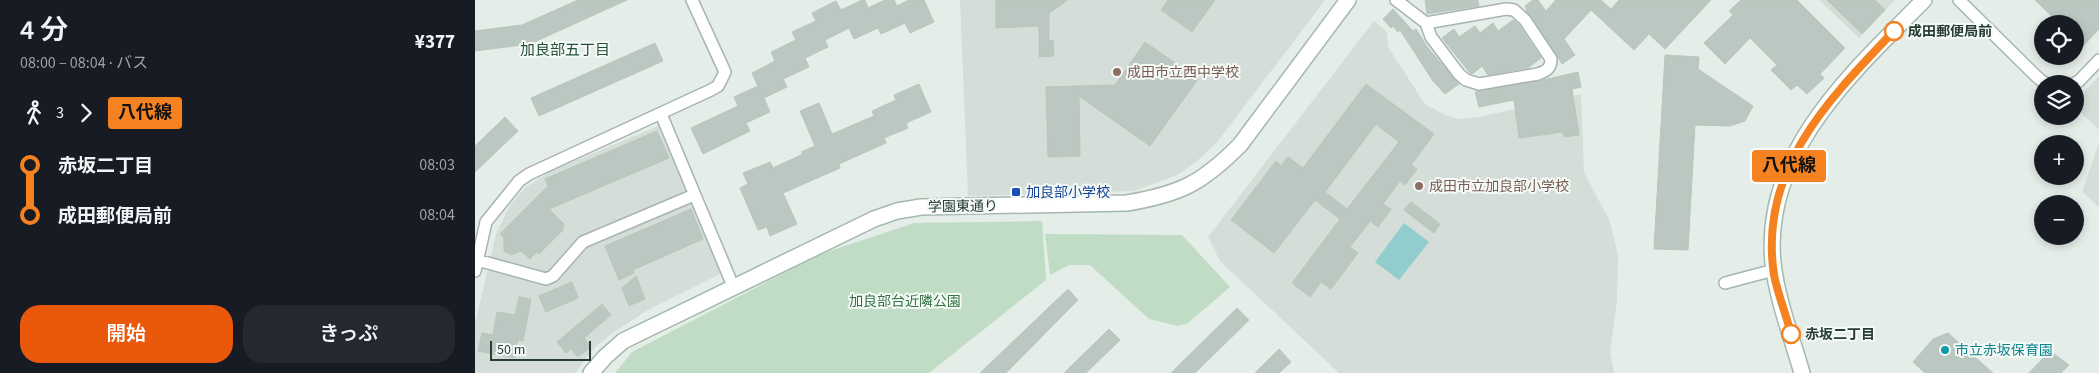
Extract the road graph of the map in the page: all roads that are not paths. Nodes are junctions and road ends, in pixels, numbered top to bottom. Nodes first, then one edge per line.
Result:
1 (692, 0) edge
2 (1348, 0) edge
3 (1396, 0) edge
4 (1959, 0) edge
5 (1918, 2) edge
6 (1426, 23) junction
7 (2099, 60) edge
8 (2035, 75) edge
9 (2084, 76) edge
10 (661, 114) junction
11 (694, 194) junction
12 (476, 266) edge
13 (1774, 270) junction
14 (1725, 282) dead end
15 (733, 286) junction
16 (591, 373) edge
17 (1802, 373) edge

1 - 10 street
2 - 15 street, 学園東通り
3 - 6 street
4 - 8 street
5 - 13 street
6 - 6 street
7 - 9 street
10 - 11 street
10 - 12 street
11 - 12 street
11 - 15 street
13 - 14 street
13 - 17 street
15 - 16 street, 学園東通り

